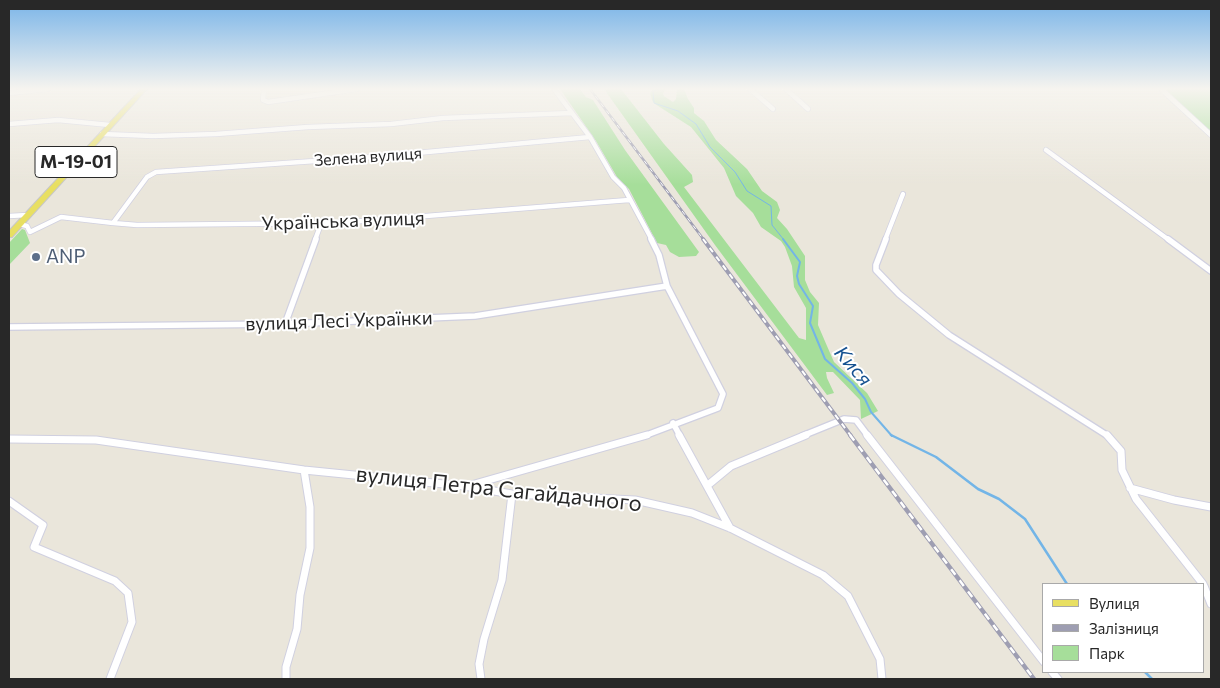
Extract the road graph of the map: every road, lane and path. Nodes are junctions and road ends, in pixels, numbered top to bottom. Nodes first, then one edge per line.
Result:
1 (44, 121) edge
2 (70, 121) edge
3 (114, 121) edge
4 (416, 121) edge
5 (578, 121) edge
6 (1195, 121) edge
7 (9, 124) edge
8 (110, 125) junction
9 (102, 134) junction
10 (1211, 136) edge
11 (590, 137) junction
12 (1046, 150) dead end
13 (903, 194) dead end
14 (629, 200) junction
15 (28, 214) junction
16 (9, 216) edge
17 (113, 223) junction
18 (19, 224) junction
19 (321, 224) junction
20 (9, 235) edge
21 (1211, 271) edge
22 (668, 286) junction
23 (285, 324) junction
24 (9, 327) edge
25 (673, 424) junction
26 (9, 439) edge
27 (304, 470) junction
28 (464, 486) junction
29 (708, 486) junction
30 (1130, 488) junction
31 (512, 494) junction
32 (9, 501) edge
33 (1211, 507) edge
34 (730, 528) junction
35 (1202, 583) edge
36 (1205, 590) edge
37 (1211, 604) edge
38 (1042, 659) edge
39 (110, 679) edge
40 (286, 679) edge
41 (481, 679) edge
42 (882, 679) edge

1 - 7 street
2 - 8 street
3 - 8 main road, М-19-01
4 - 9 street
5 - 11 street
6 - 10 street
8 - 9 main road, М-19-01
9 - 15 main road, М-19-01
11 - 14 street
11 - 17 street, Зелена вулиця
12 - 21 street
13 - 30 street
14 - 19 street, Українська вулиця
14 - 22 street
15 - 16 street
15 - 18 main road, М-19-01
17 - 18 street, Українська вулиця
17 - 19 street, Українська вулиця
18 - 20 main road, М-19-01
19 - 23 street
22 - 23 street, вулиця Лесі Українки
22 - 25 street
23 - 24 street, вулиця Лесі Українки
25 - 28 street
25 - 29 street
26 - 27 street, вулиця Петра Сагайдачного
27 - 28 street, вулиця Петра Сагайдачного
27 - 40 street
28 - 31 street, вулиця Петра Сагайдачного
29 - 34 street
29 - 38 street
30 - 33 street
30 - 35 street
31 - 34 street, вулиця Петра Сагайдачного
31 - 41 street
32 - 39 street
34 - 42 street, вулиця Петра Сагайдачного
36 - 37 street

